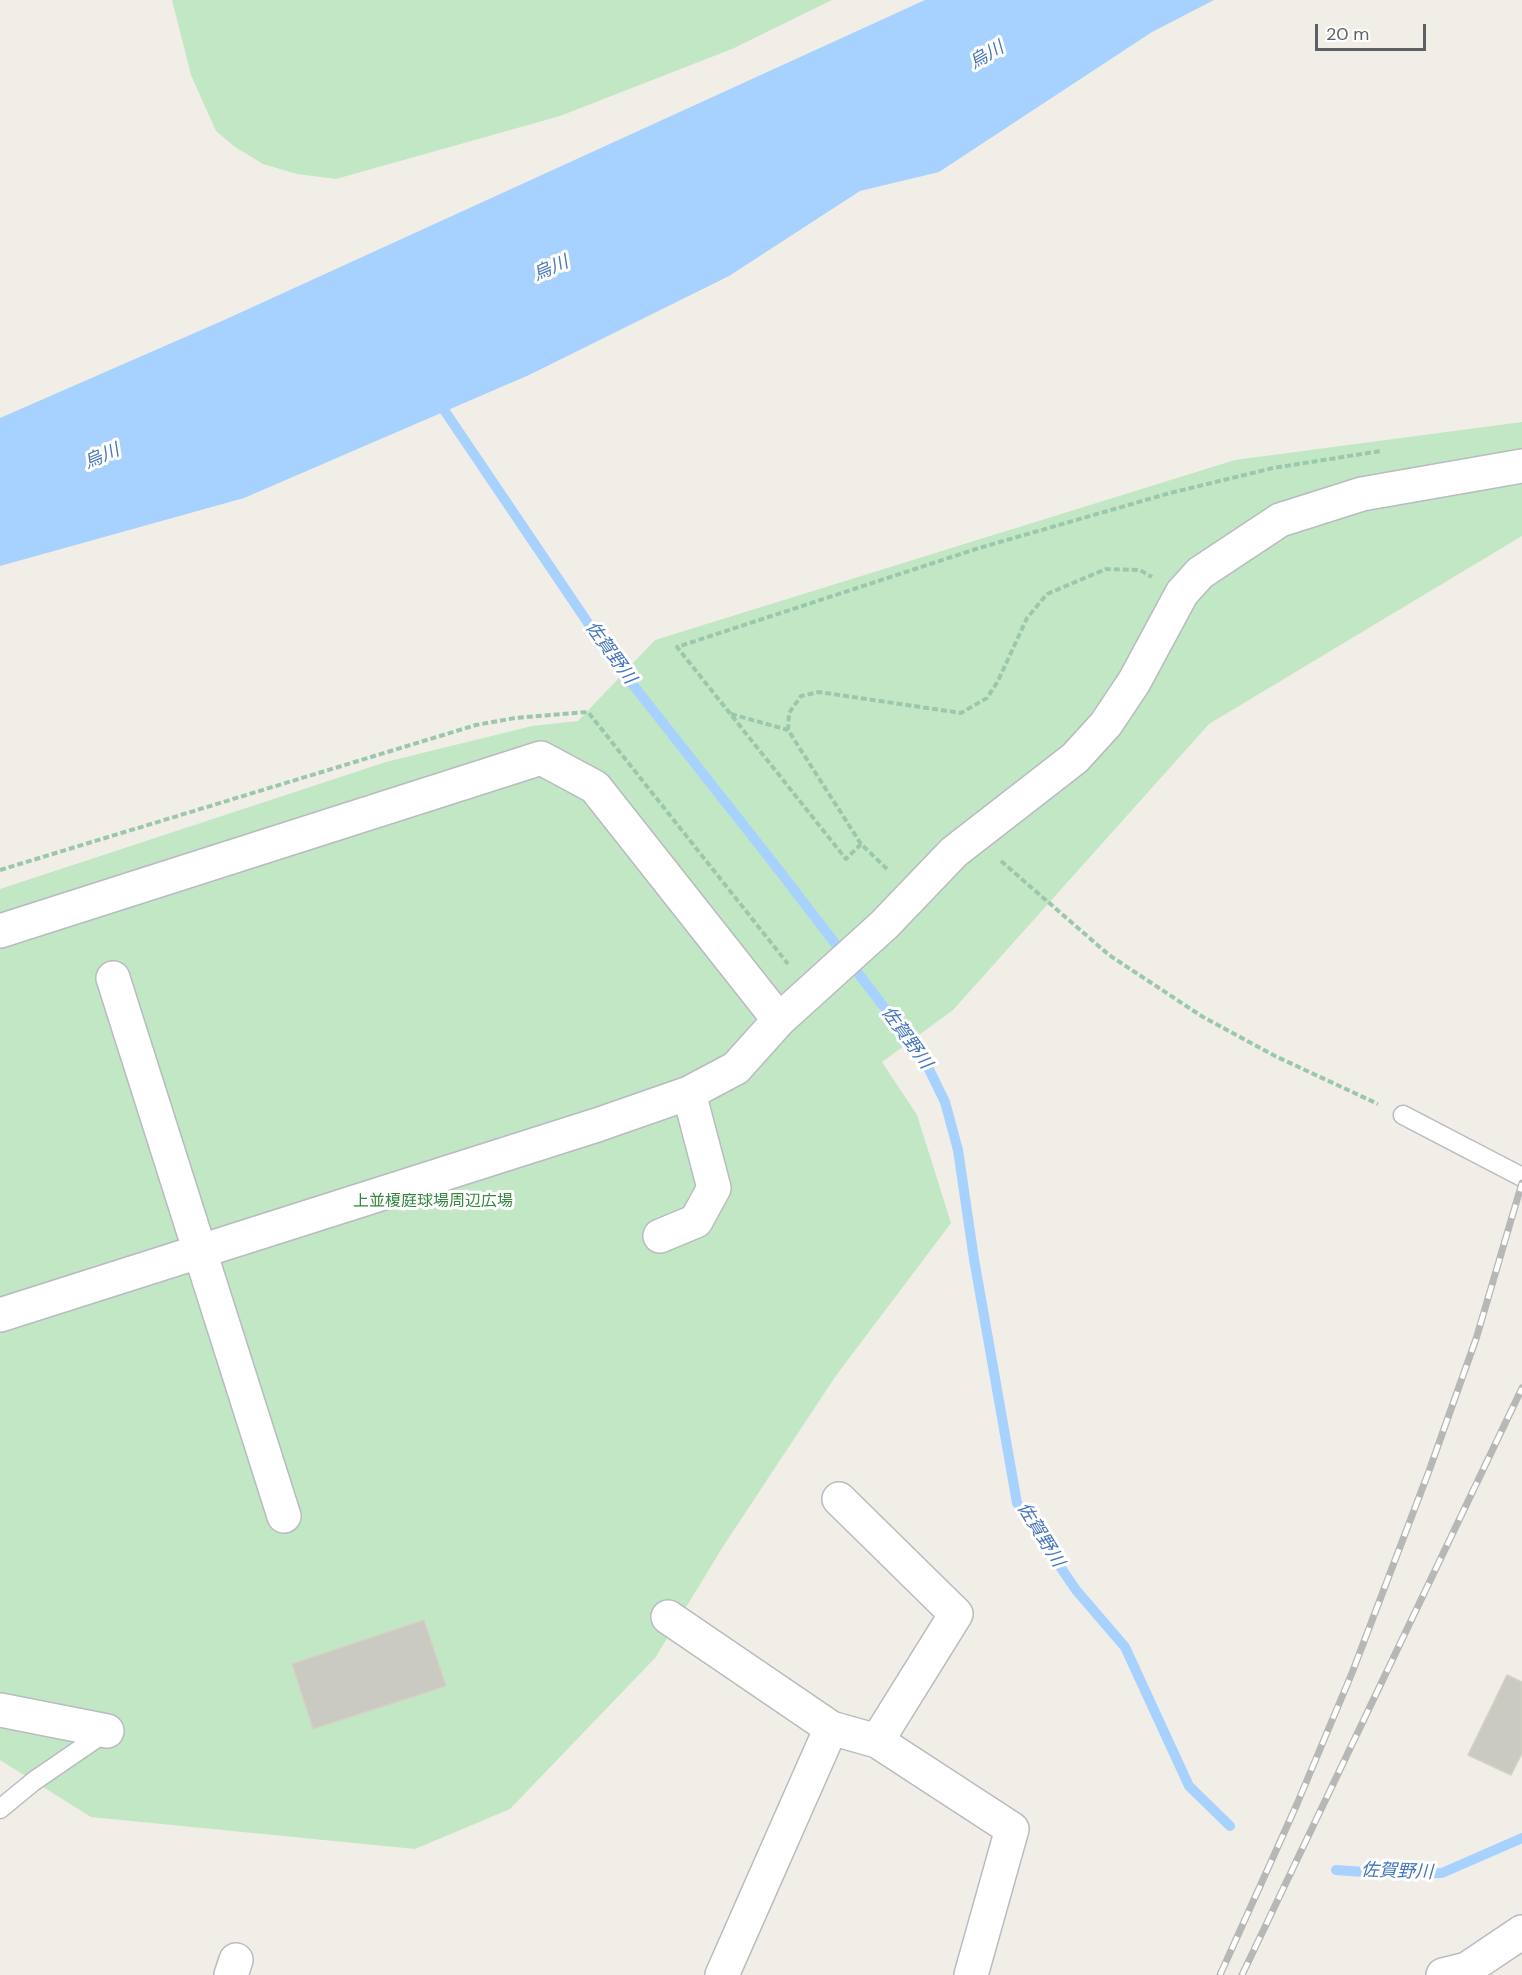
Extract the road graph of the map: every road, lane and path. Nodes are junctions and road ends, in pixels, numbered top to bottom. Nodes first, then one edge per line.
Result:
1 (1389, 450) dead end
2 (1522, 466) edge
3 (1182, 593) junction
4 (730, 714) junction
5 (788, 730) junction
6 (973, 837) junction
7 (861, 844) junction
8 (913, 894) junction
9 (0, 931) edge
10 (113, 978) dead end
11 (779, 1020) junction
12 (689, 1093) junction
13 (1403, 1115) joint
14 (1522, 1177) edge
15 (660, 1236) dead end
16 (201, 1251) junction
17 (0, 1315) edge
18 (839, 1499) dead end
19 (284, 1516) dead end
20 (668, 1617) dead end
21 (0, 1710) edge
22 (831, 1728) junction
23 (107, 1731) joint
24 (877, 1741) junction
25 (0, 1809) edge
26 (1522, 1932) edge
27 (722, 1975) edge
28 (971, 1975) edge
29 (1443, 1975) edge

1 - 4 path
2 - 3 street
3 - 5 path
3 - 6 street
4 - 5 path
4 - 7 path
5 - 7 path
6 - 8 street
6 - 13 path
7 - 8 path
8 - 11 street
9 - 11 street
10 - 16 street
11 - 12 street
12 - 15 street
12 - 16 street
13 - 14 lane
16 - 17 street
16 - 19 street
18 - 24 street
20 - 22 street
21 - 23 street
22 - 24 street
22 - 27 street
23 - 25 lane
24 - 28 street
26 - 29 street

